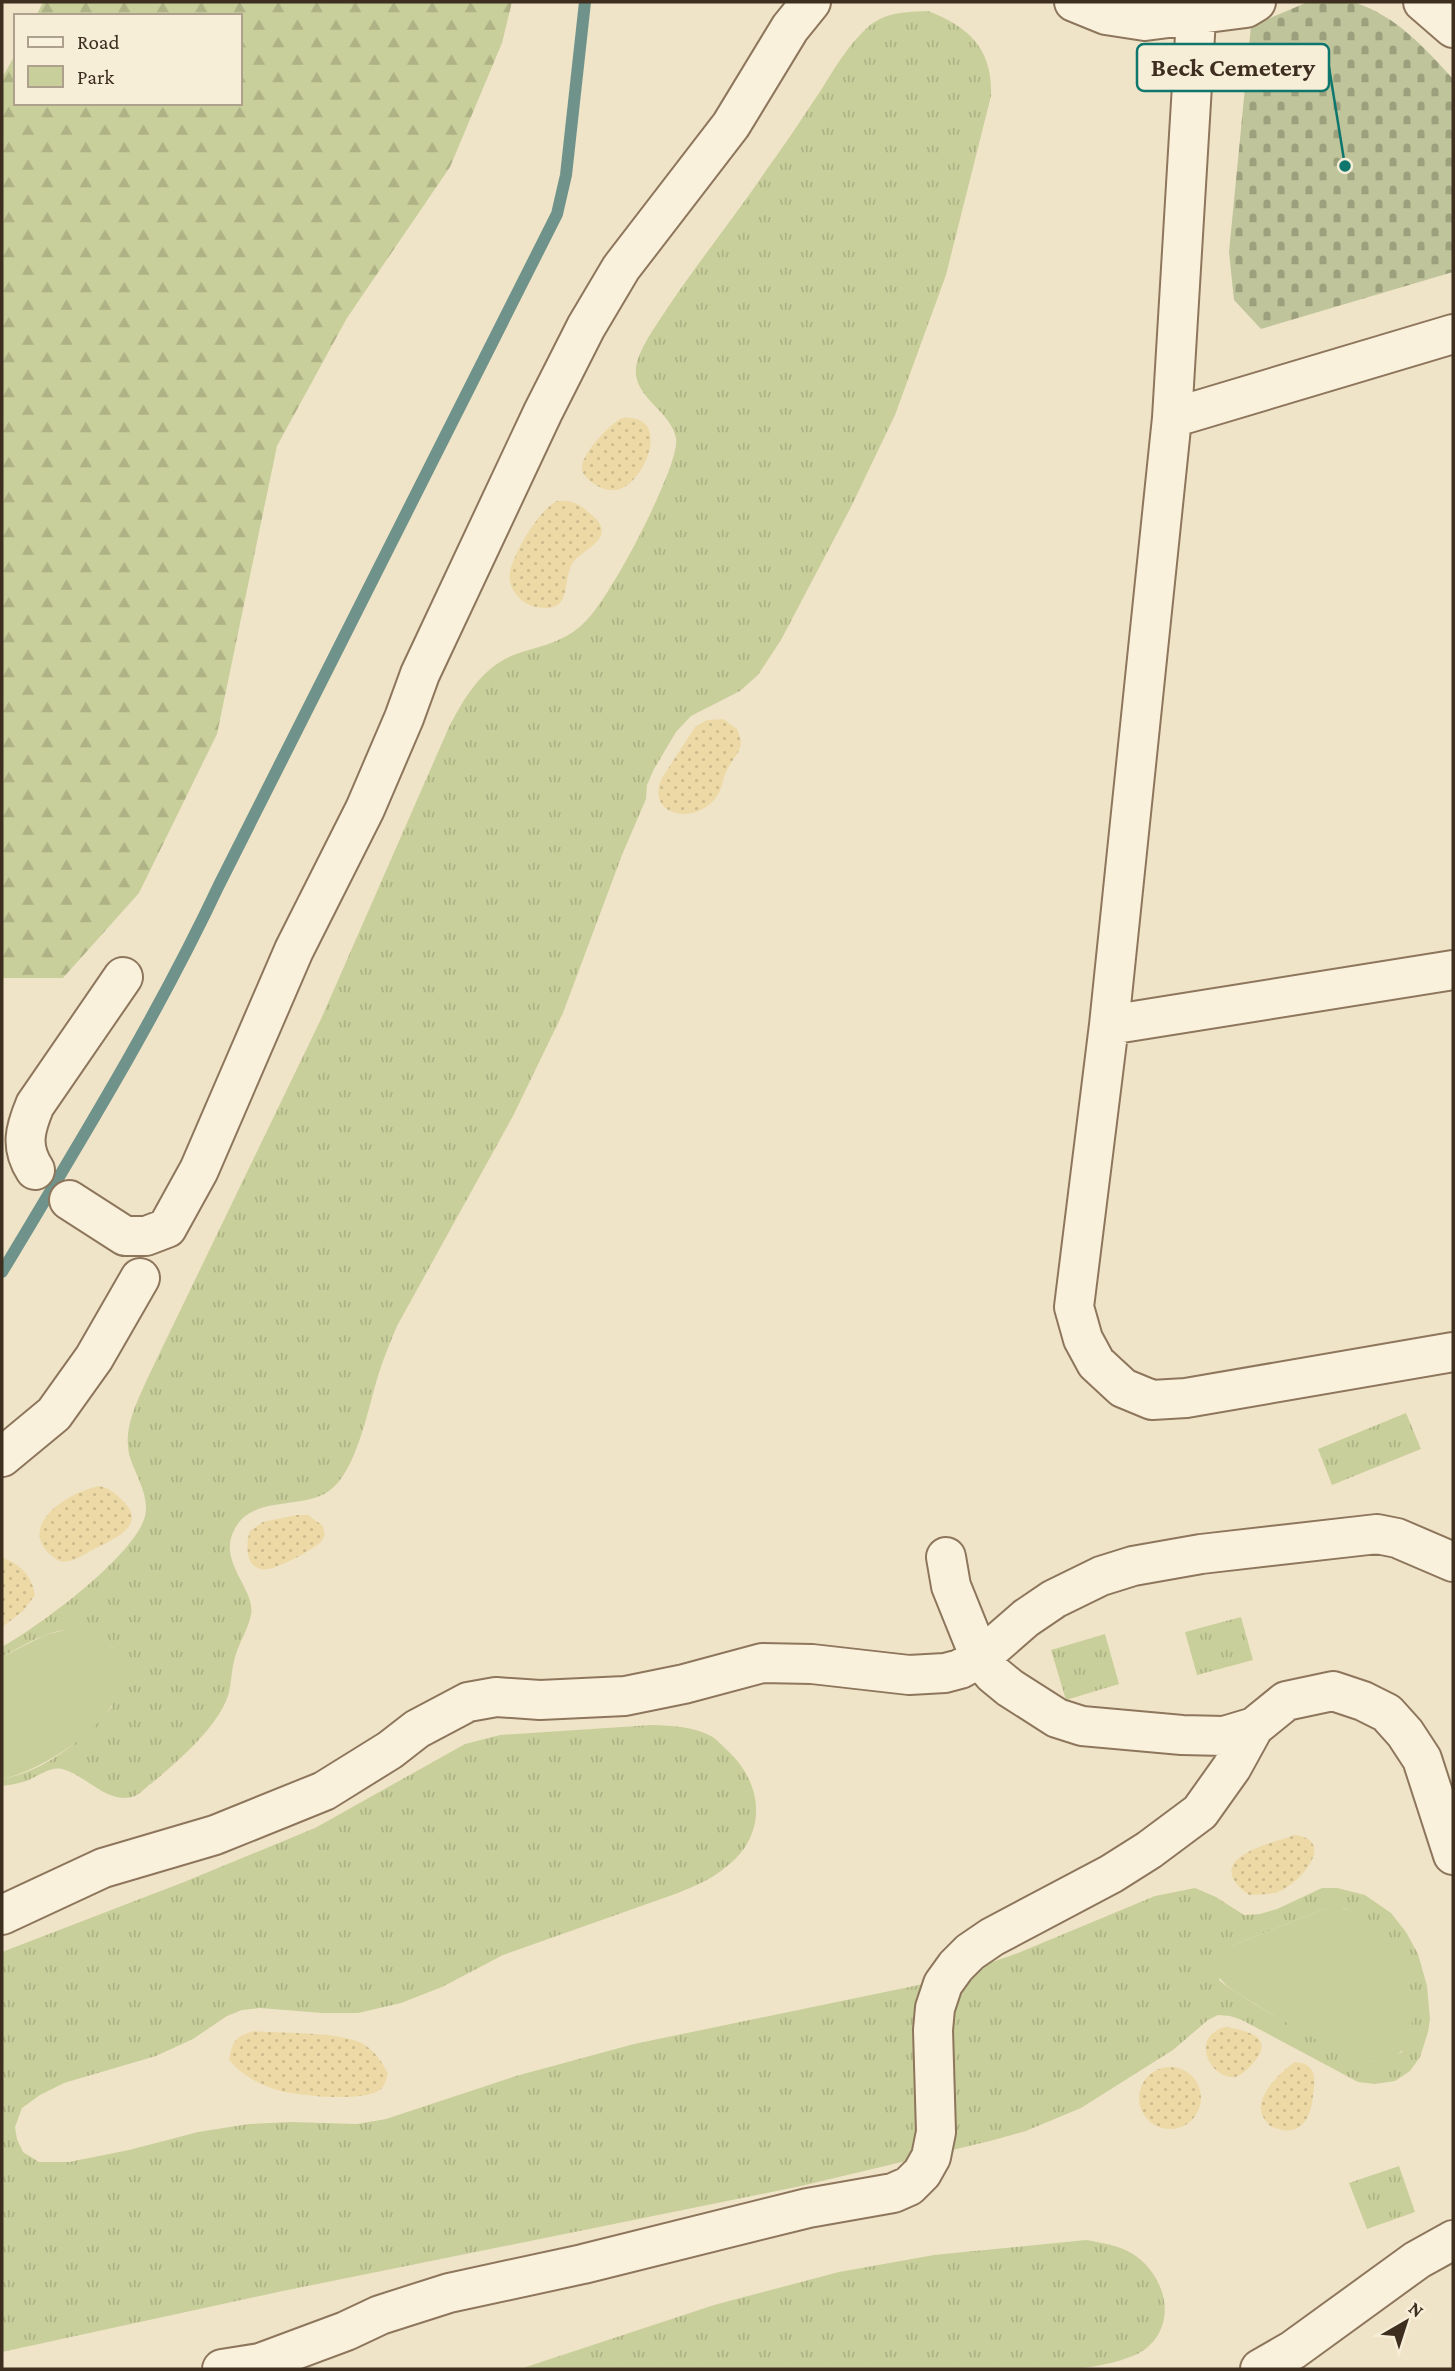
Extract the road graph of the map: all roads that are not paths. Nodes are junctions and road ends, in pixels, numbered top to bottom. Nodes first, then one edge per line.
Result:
1 (811, 2) edge
2 (1074, 2) edge
3 (1256, 2) edge
4 (1423, 2) edge
5 (1197, 7) edge
6 (1453, 28) edge
7 (1453, 334) edge
8 (1172, 418) junction
9 (1453, 970) edge
10 (123, 977) dead end
11 (1109, 1025) junction
12 (35, 1170) dead end
13 (69, 1200) dead end
14 (167, 1228) junction
15 (125, 1236) junction
16 (141, 1278) junction
17 (1453, 1352) edge
18 (2, 1457) edge
19 (946, 1557) dead end
20 (1453, 1562) edge
21 (980, 1658) junction
22 (1237, 1743) junction
23 (1453, 1855) edge
24 (2, 1915) edge
25 (1453, 2240) edge
26 (222, 2369) edge
27 (1260, 2369) edge

1 - 14 street
2 - 5 street
3 - 5 street
4 - 6 street
5 - 8 street
7 - 8 street
8 - 11 street
9 - 11 street
10 - 12 street
11 - 17 street
13 - 15 street
14 - 15 street
14 - 16 street
15 - 16 street
16 - 18 street
19 - 21 street
20 - 21 street
21 - 22 street
21 - 24 street
22 - 23 street
22 - 26 street
25 - 27 street

